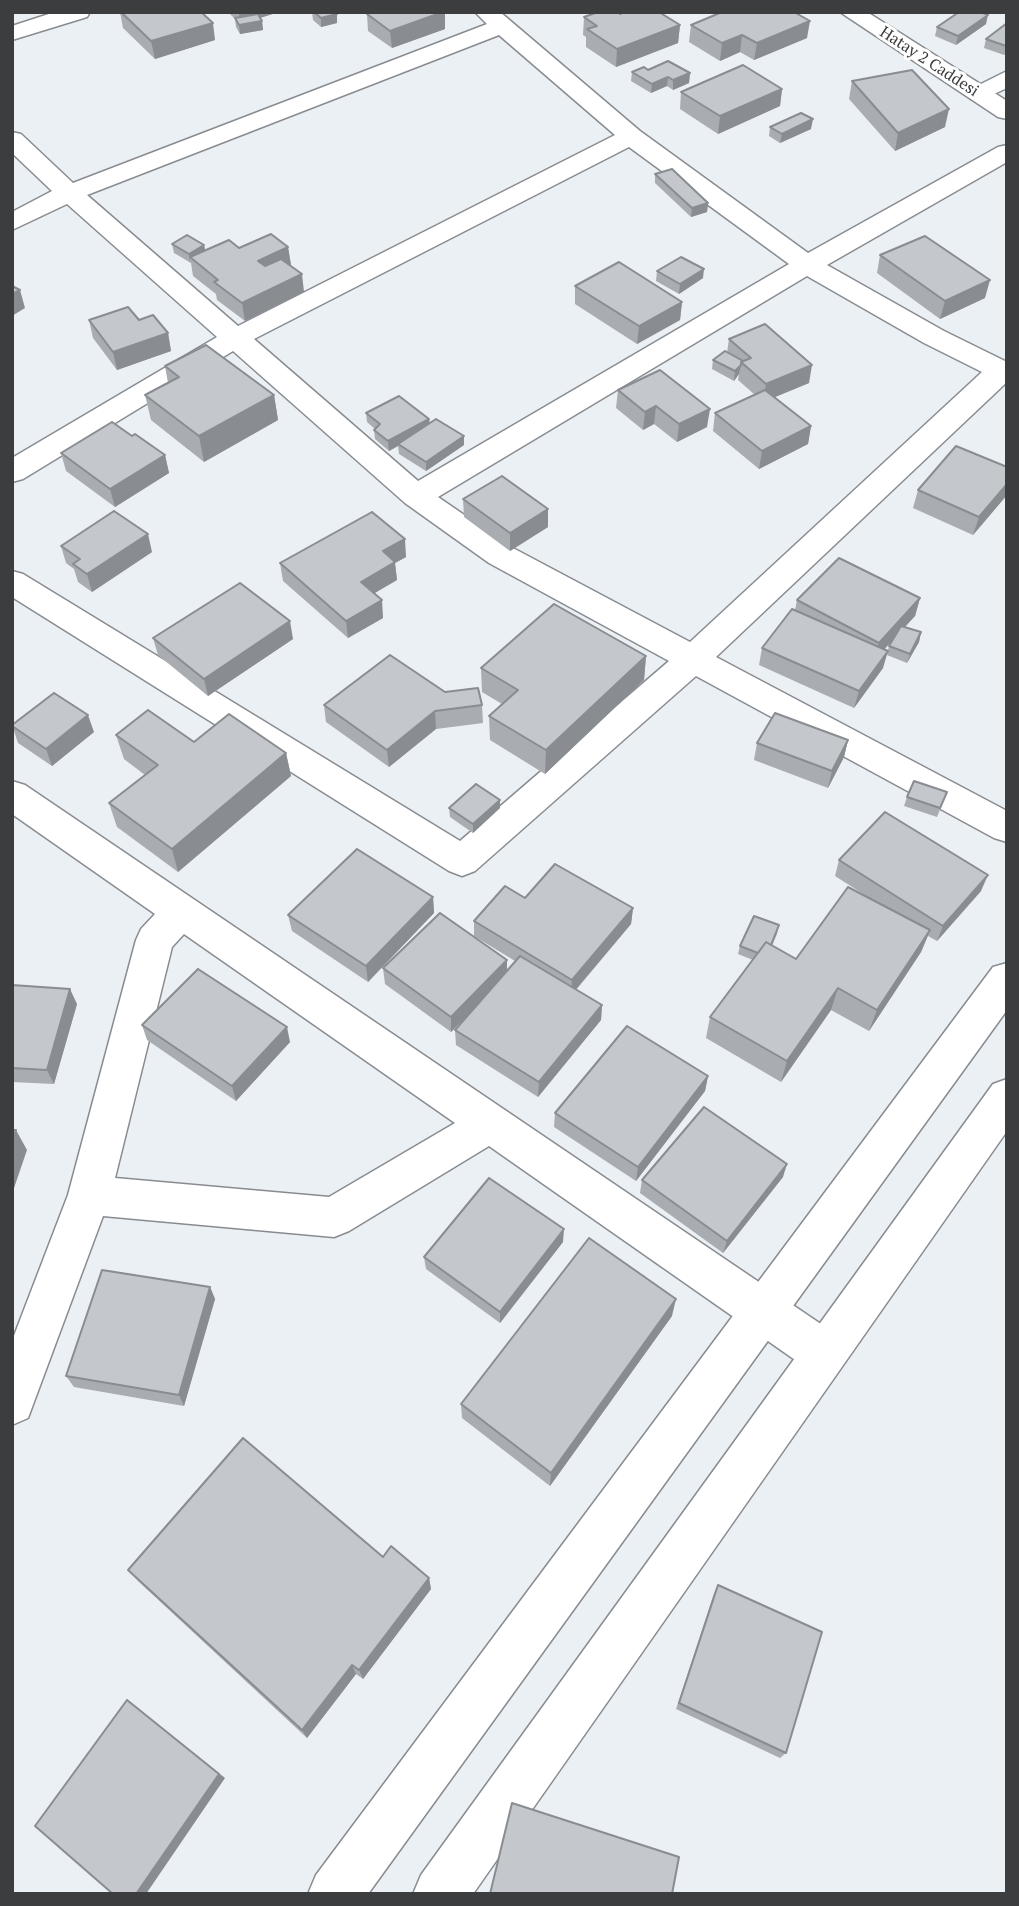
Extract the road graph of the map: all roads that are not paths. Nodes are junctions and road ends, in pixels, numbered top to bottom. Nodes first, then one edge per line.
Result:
1 (79, 12) edge
2 (851, 12) edge
3 (495, 19) edge
4 (12, 33) edge
5 (1007, 78) edge
6 (979, 94) junction
7 (1007, 112) edge
8 (631, 136) junction
9 (12, 139) edge
10 (1007, 152) edge
11 (69, 192) junction
12 (12, 222) edge
13 (807, 265) junction
14 (234, 338) junction
15 (1004, 372) edge
16 (12, 472) edge
17 (416, 496) junction
18 (12, 582) edge
19 (692, 659) junction
20 (12, 795) edge
21 (1007, 828) edge
22 (181, 911) junction
23 (1007, 979) edge
24 (1007, 1097) edge
25 (491, 1123) junction
26 (89, 1195) junction
27 (763, 1310) junction
28 (824, 1353) junction
29 (12, 1402) edge
30 (335, 1894) edge
31 (440, 1894) edge

1 - 4 street
2 - 6 street, Hatay 2 Caddesi
3 - 8 street
3 - 11 street
5 - 6 street
6 - 7 street, Hatay 2 Caddesi
8 - 13 street
8 - 14 street
9 - 11 street
10 - 13 street
11 - 12 street
11 - 14 street
13 - 15 street
13 - 17 street
14 - 16 street
14 - 17 street
15 - 19 street
17 - 19 street
18 - 19 street
19 - 21 street
20 - 22 street
22 - 25 street
22 - 26 street
23 - 27 street
24 - 28 street
25 - 26 street
25 - 27 street
26 - 29 street
27 - 28 street
27 - 30 street
28 - 31 street

